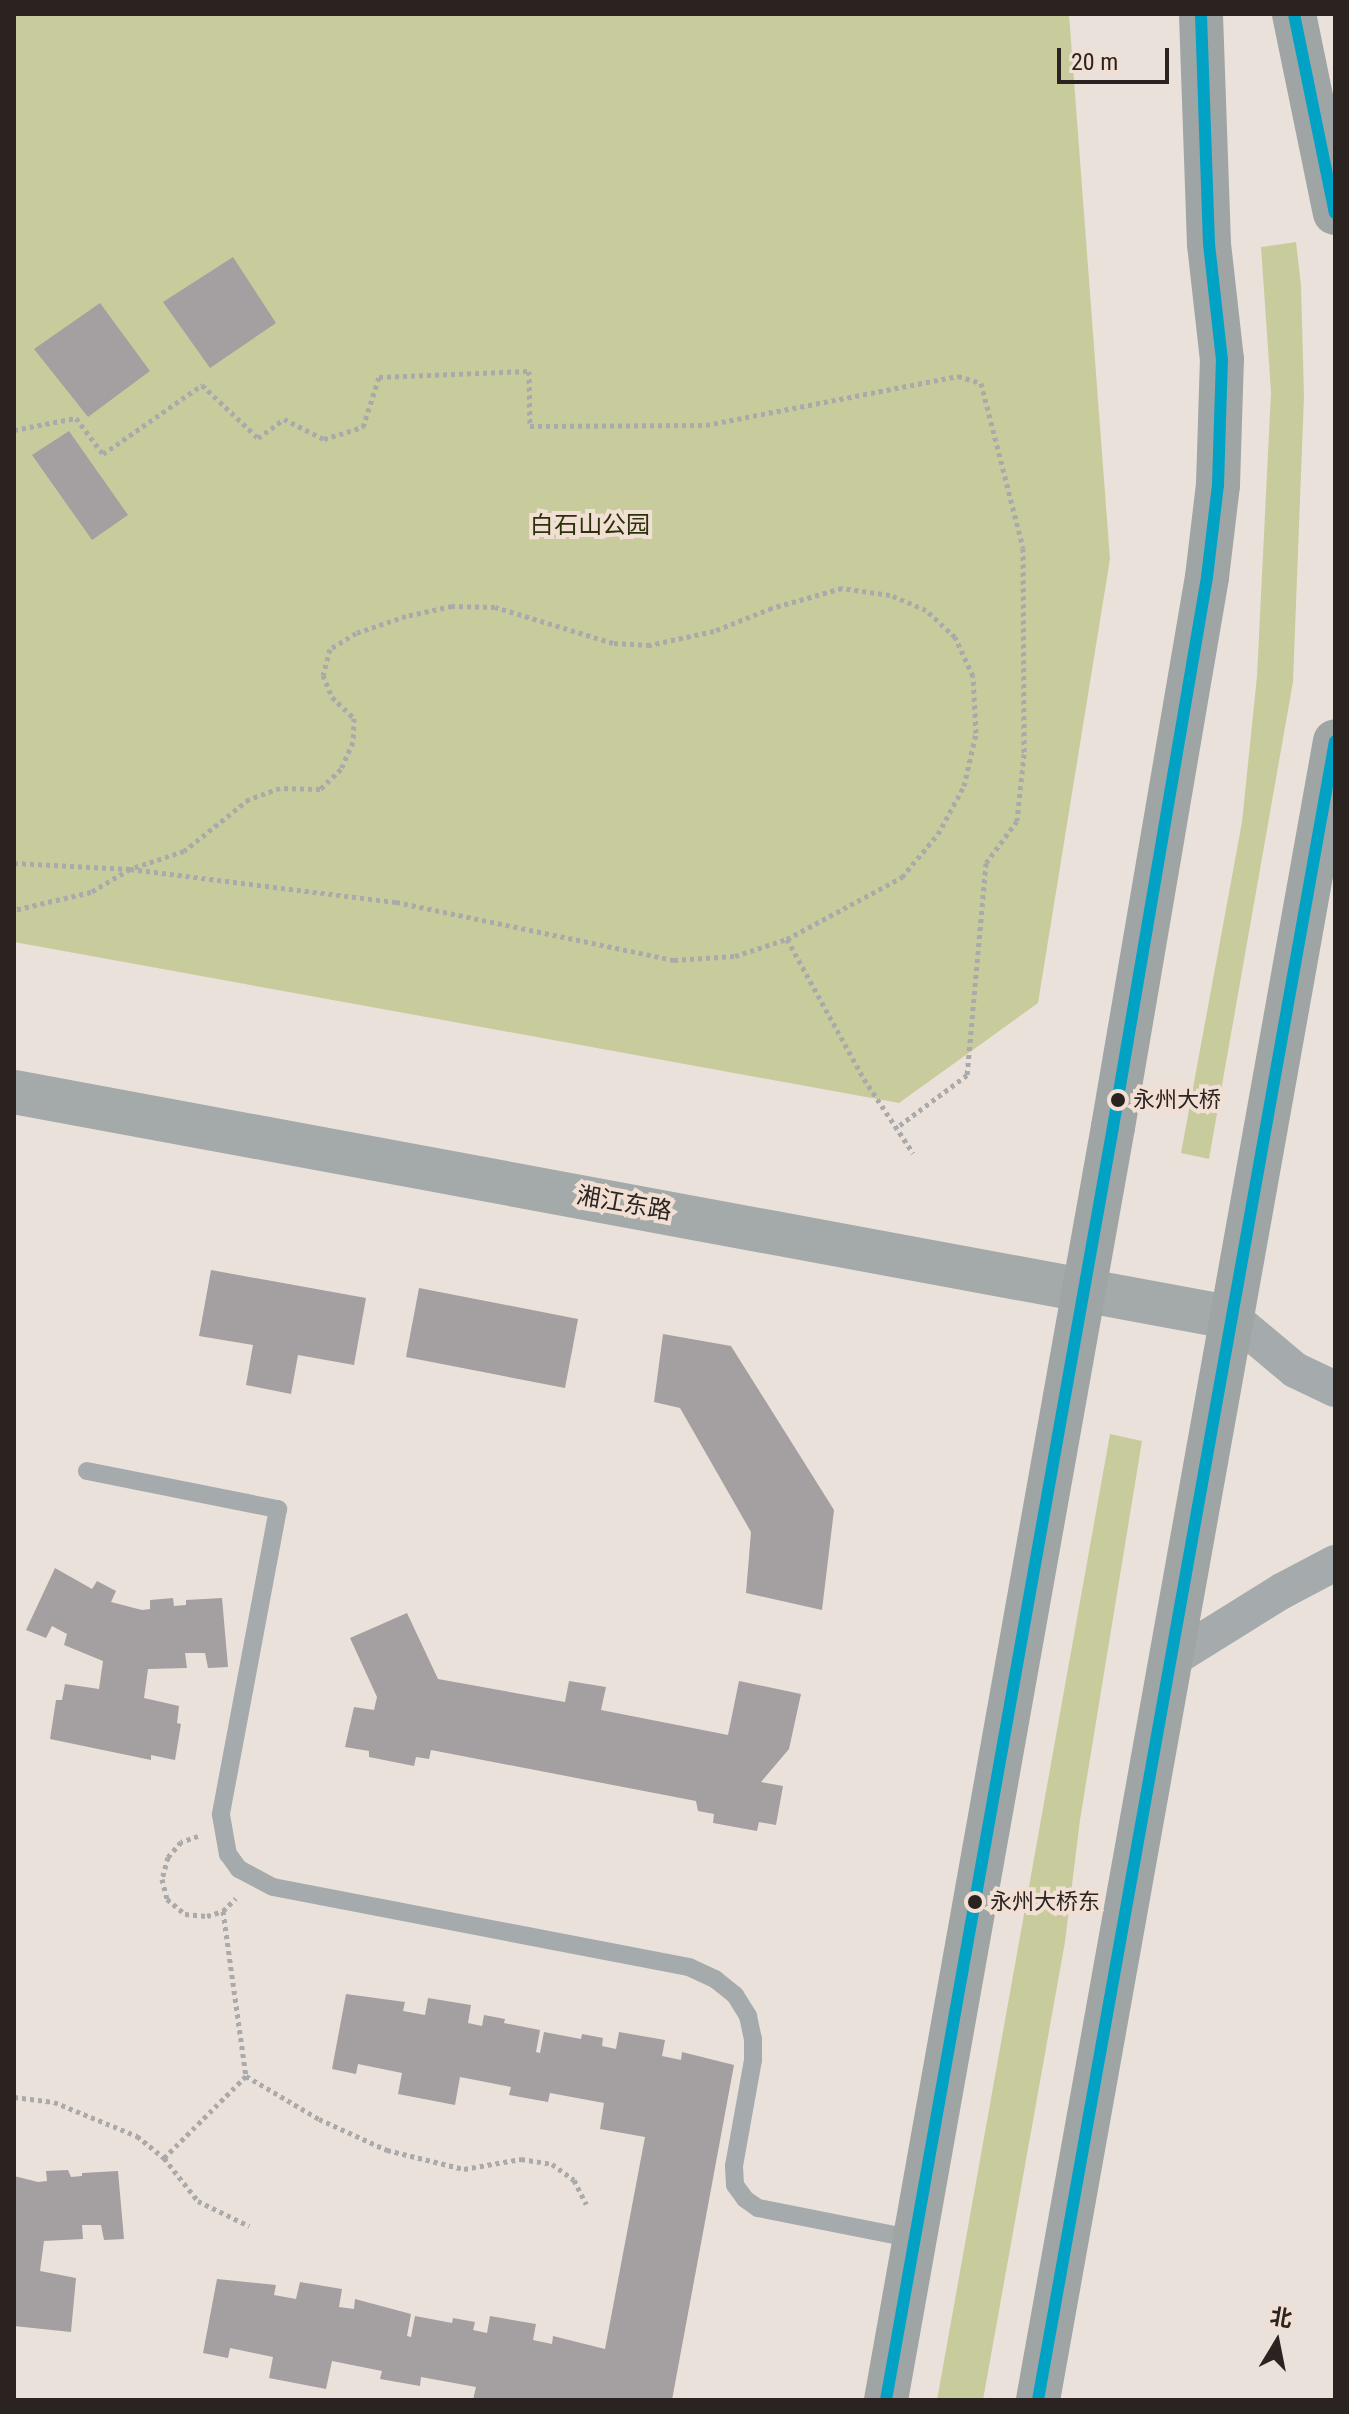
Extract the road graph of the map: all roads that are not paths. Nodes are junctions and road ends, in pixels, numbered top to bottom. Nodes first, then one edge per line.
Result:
1 (1201, 14) edge
2 (1294, 14) edge
3 (1335, 213) edge
4 (1335, 741) edge
5 (1322, 875) edge
6 (14, 1092) edge
7 (1084, 1290) junction
8 (1233, 1318) junction
9 (1335, 1389) edge
10 (87, 1471) dead end
11 (1335, 1563) edge
12 (1171, 1660) junction
13 (915, 2239) junction
14 (886, 2400) edge
15 (1038, 2400) edge

1 - 7 main road
2 - 3 main road
4 - 5 main road
5 - 8 main road
6 - 7 main road, 湘江东路
7 - 8 main road, 湘江东路
7 - 13 main road
8 - 9 street
8 - 12 main road
10 - 13 lane
11 - 12 street
12 - 15 main road
13 - 14 main road

